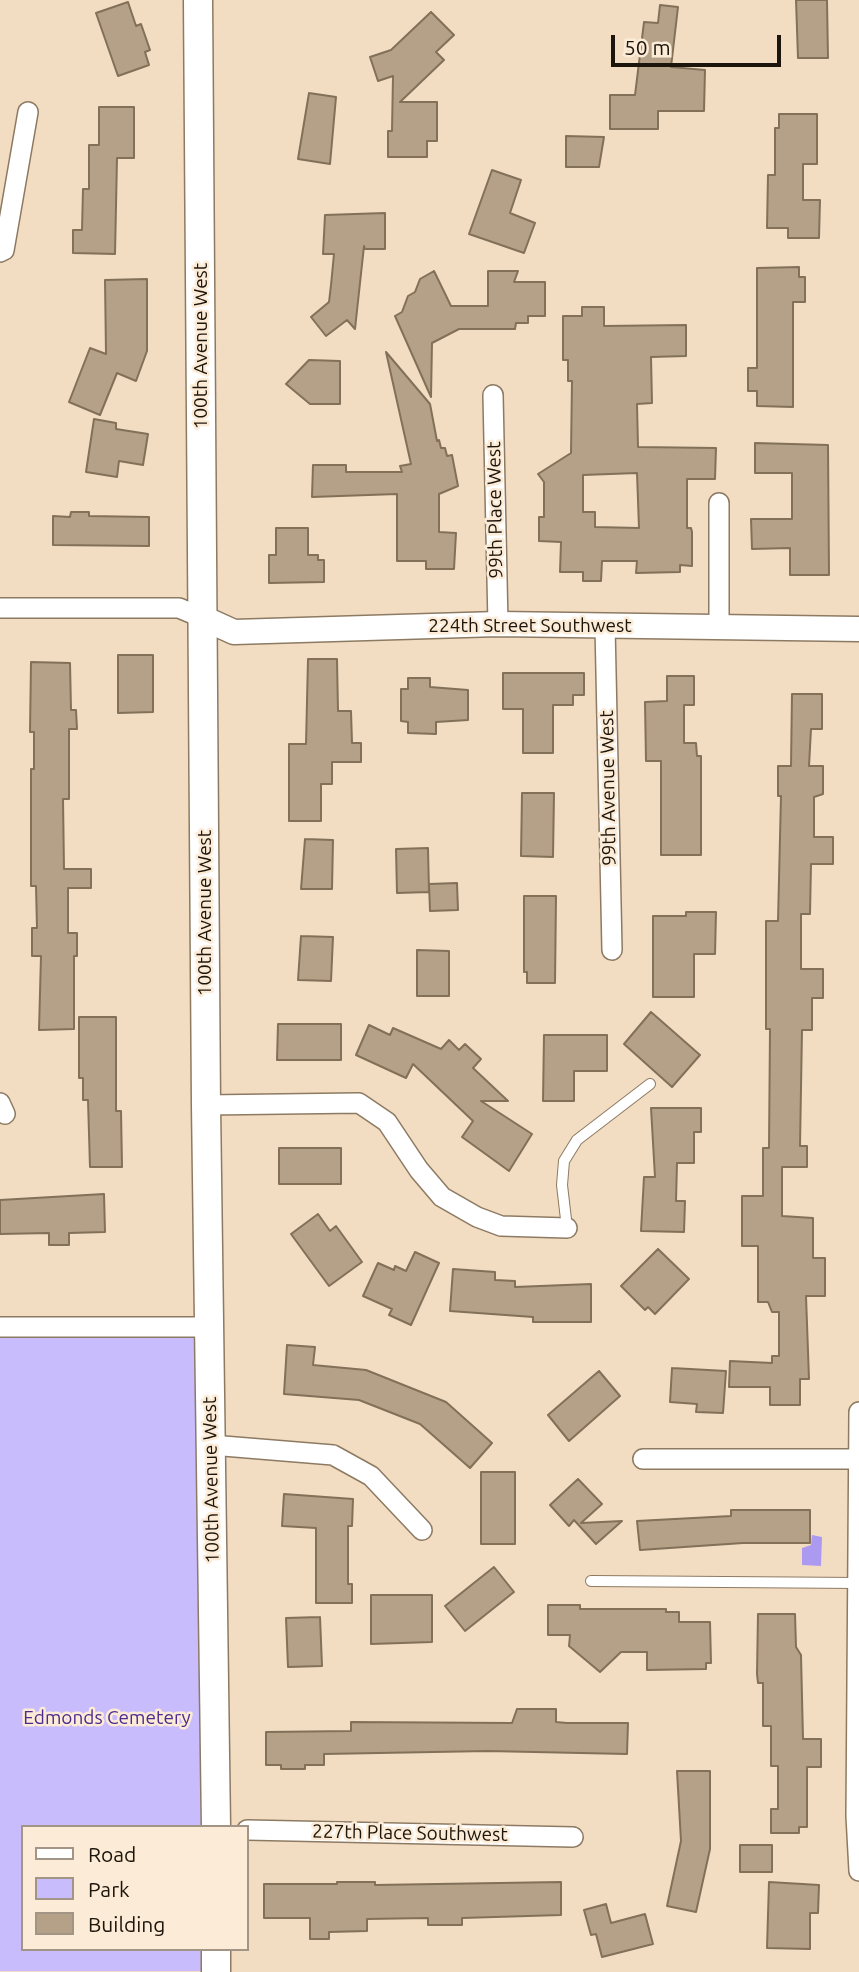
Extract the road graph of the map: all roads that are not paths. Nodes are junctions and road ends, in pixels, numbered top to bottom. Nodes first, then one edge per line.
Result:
1 (198, 0) edge
2 (28, 112) dead end
3 (0, 252) edge
4 (493, 395) dead end
5 (719, 503) dead end
6 (0, 608) edge
7 (203, 618) junction
8 (498, 624) junction
9 (605, 625) junction
10 (719, 627) junction
11 (859, 629) edge
12 (612, 950) dead end
13 (650, 1084) dead end
14 (206, 1105) junction
15 (567, 1228) joint
16 (0, 1327) edge
17 (209, 1327) junction
18 (859, 1412) edge
19 (211, 1445) junction
20 (643, 1459) dead end
21 (859, 1459) edge
22 (422, 1530) dead end
23 (590, 1581) dead end
24 (858, 1583) edge
25 (858, 1694) edge
26 (216, 1825) edge
27 (248, 1830) edge
28 (573, 1837) dead end
29 (859, 1871) edge
30 (216, 1951) edge
31 (216, 1972) edge

1 - 7 main road, 100th Avenue West
2 - 3 street
4 - 8 street, 99th Place West
5 - 10 street
6 - 7 street
7 - 8 street, 224th Street Southwest
7 - 14 main road, 100th Avenue West
8 - 9 street, 224th Street Southwest
9 - 10 street, 224th Street Southwest
9 - 12 street, 99th Avenue West
10 - 11 street, 224th Street Southwest
13 - 15 lane
14 - 15 street
14 - 17 main road, 100th Avenue West
16 - 17 street
17 - 19 main road, 100th Avenue West
18 - 21 street
19 - 22 street
19 - 26 main road, 100th Avenue West
20 - 21 street
21 - 24 street
23 - 24 lane
24 - 25 street
25 - 29 street
27 - 28 street, 227th Place Southwest
30 - 31 main road

